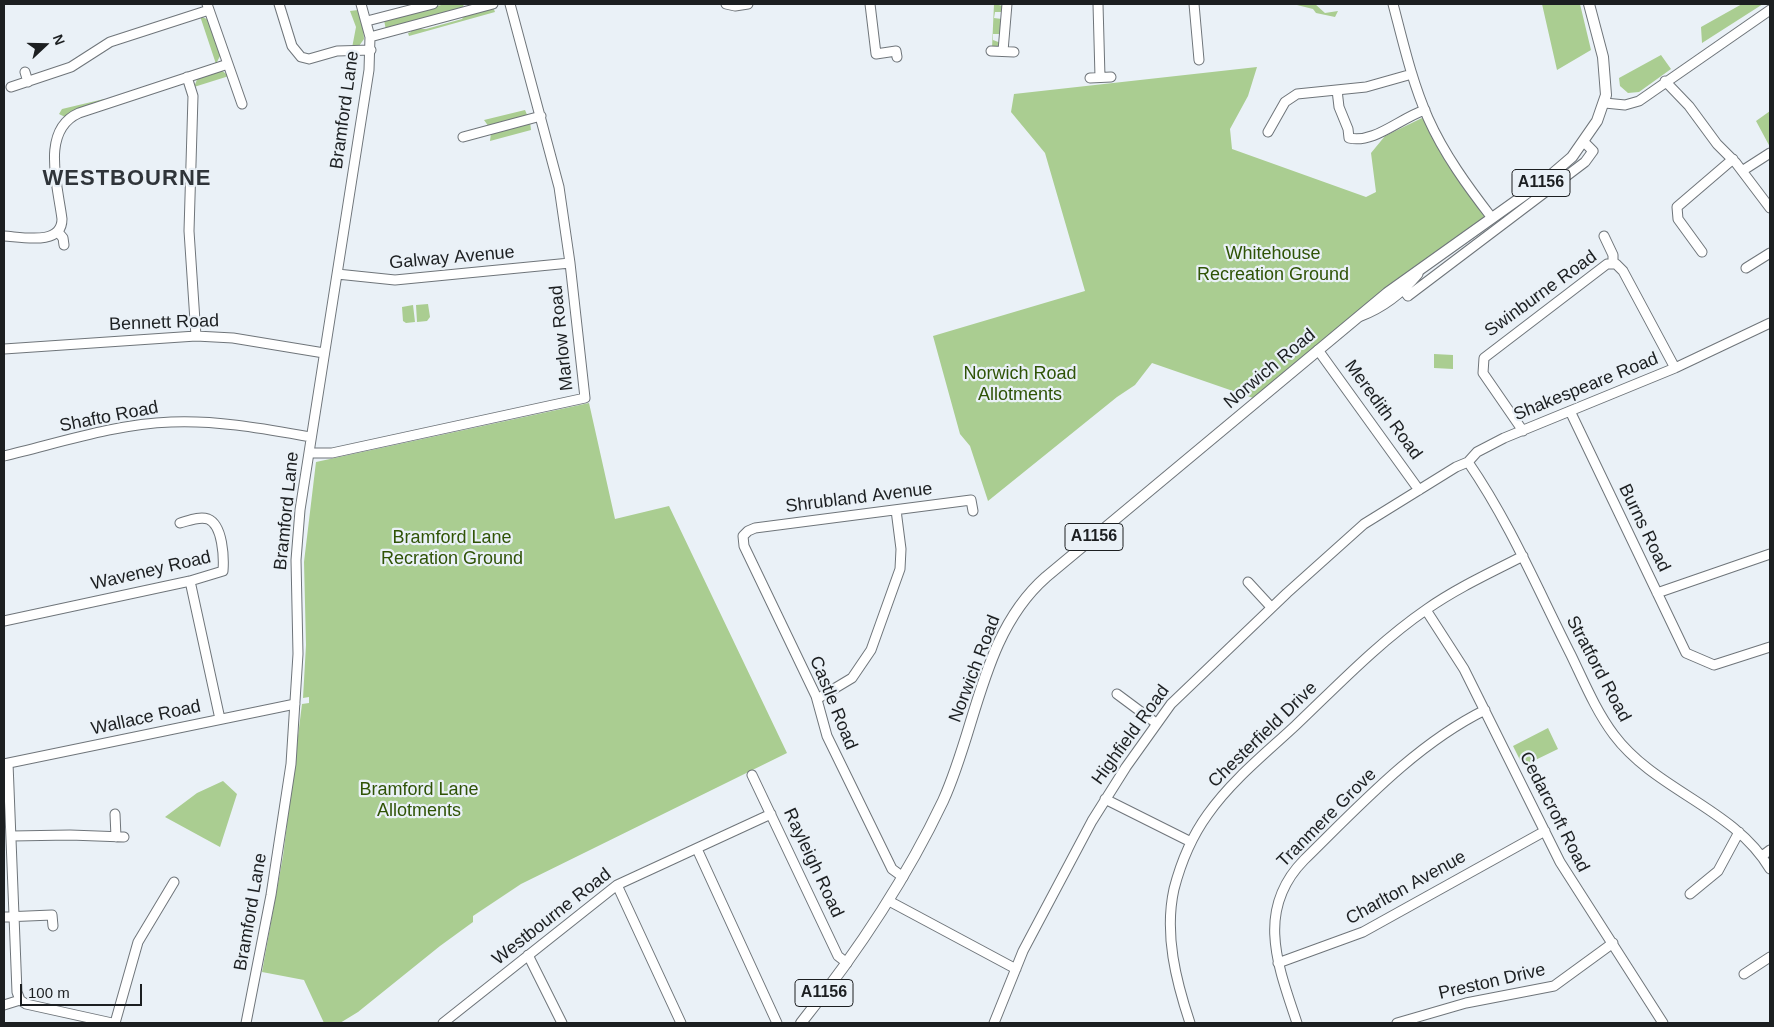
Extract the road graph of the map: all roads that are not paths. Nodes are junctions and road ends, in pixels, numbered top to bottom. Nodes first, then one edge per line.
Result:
1 (279, 4) edge
2 (360, 4) edge
3 (433, 4) edge
4 (493, 4) edge
5 (510, 4) edge
6 (726, 4) edge
7 (748, 4) edge
8 (870, 4) edge
9 (1007, 4) edge
10 (1098, 4) edge
11 (1194, 4) edge
12 (1393, 4) edge
13 (1589, 4) edge
14 (208, 7) edge
15 (471, 7) edge
16 (1770, 10) edge
17 (367, 21) junction
18 (370, 37) junction
19 (371, 50) junction
20 (991, 51) dead end
21 (1003, 51) junction
22 (1014, 52) dead end
23 (897, 57) dead end
24 (1199, 60) dead end
25 (228, 64) junction
26 (25, 72) dead end
27 (1412, 74) junction
28 (187, 77) junction
29 (1100, 77) junction
30 (1111, 77) dead end
31 (1090, 78) dead end
32 (1665, 81) junction
33 (28, 82) junction
34 (11, 87) dead end
35 (1337, 90) junction
36 (110, 91) dead end
37 (114, 102) junction
38 (1605, 103) junction
39 (242, 104) dead end
40 (1425, 110) junction
41 (541, 116) junction
42 (1268, 132) dead end
43 (463, 138) dead end
44 (1584, 142) junction
45 (1770, 152) edge
46 (1733, 159) junction
47 (1742, 170) junction
48 (1767, 194) edge
49 (1770, 208) edge
50 (1492, 218) junction
51 (58, 232) junction
52 (4, 236) edge
53 (1604, 236) dead end
54 (64, 245) dead end
55 (1702, 252) dead end
56 (1770, 253) edge
57 (570, 263) junction
58 (1613, 263) junction
59 (1746, 268) dead end
60 (337, 274) junction
61 (1402, 287) junction
62 (1358, 318) junction
63 (1770, 323) edge
64 (196, 336) junction
65 (4, 349) edge
66 (1318, 350) junction
67 (324, 352) junction
68 (1675, 368) junction
69 (1570, 411) junction
70 (1523, 430) junction
71 (311, 437) junction
72 (309, 453) junction
73 (4, 456) edge
74 (1468, 462) junction
75 (1419, 490) junction
76 (896, 510) junction
77 (973, 511) dead end
78 (180, 524) dead end
79 (743, 536) joint
80 (1770, 554) edge
81 (1523, 556) junction
82 (190, 581) junction
83 (1248, 582) dead end
84 (1657, 593) junction
85 (1271, 608) junction
86 (1426, 610) junction
87 (4, 621) edge
88 (1770, 647) edge
89 (1117, 694) dead end
90 (818, 699) junction
91 (295, 704) junction
92 (1485, 710) junction
93 (220, 719) junction
94 (1156, 724) junction
95 (6, 764) edge
96 (752, 775) dead end
97 (1104, 799) junction
98 (115, 814) dead end
99 (771, 814) junction
100 (1545, 831) junction
101 (1740, 832) junction
102 (12, 836) junction
103 (1191, 842) junction
104 (697, 849) junction
105 (1770, 850) edge
106 (1762, 856) junction
107 (1770, 869) edge
108 (903, 877) junction
109 (174, 882) dead end
110 (617, 885) junction
111 (1689, 894) dead end
112 (888, 901) junction
113 (9, 917) edge
114 (53, 926) dead end
115 (1613, 943) junction
116 (528, 955) junction
117 (1770, 957) edge
118 (847, 963) junction
119 (1278, 963) junction
120 (1016, 969) junction
121 (1744, 974) dead end
122 (20, 1000) junction
123 (4, 1005) edge
124 (114, 1023) edge
125 (246, 1023) edge
126 (443, 1023) edge
127 (562, 1023) edge
128 (681, 1023) edge
129 (777, 1023) edge
130 (800, 1023) edge
131 (996, 1023) edge
132 (1190, 1023) edge
133 (1297, 1023) edge
134 (1397, 1023) edge
135 (1663, 1023) edge

1 - 19 street
2 - 17 street, Bramford Lane
3 - 17 street
4 - 15 street
5 - 41 street, Marlow Road
6 - 7 street
8 - 23 street
9 - 21 street
10 - 29 street
11 - 24 street
12 - 27 street
13 - 38 main road, A1156
14 - 25 street
14 - 33 street
15 - 18 street
16 - 32 street
17 - 18 street, Bramford Lane
18 - 19 street, Bramford Lane
19 - 60 street, Bramford Lane
20 - 21 street
21 - 22 street
25 - 28 street
25 - 39 street
26 - 33 street
27 - 35 street
27 - 40 street
28 - 37 street
28 - 64 street
29 - 30 street
29 - 31 street
32 - 38 street
32 - 46 street
33 - 34 street
35 - 40 street
35 - 42 street
36 - 37 street
37 - 51 street
38 - 44 main road, Norwich Road / A1156
40 - 50 street
41 - 43 street
41 - 57 street, Marlow Road
44 - 50 main road, Norwich Road / A1156
44 - 61 street, Norwich Road
45 - 47 street
46 - 47 street
46 - 55 street
47 - 48 street
48 - 49 street
50 - 61 main road, Norwich Road
51 - 52 street
51 - 54 street
53 - 58 street
56 - 59 street
57 - 60 street, Galway Avenue
57 - 72 street, Marlow Road
58 - 68 street, Swinburne Road
58 - 70 street, Swinburne Road
60 - 67 street, Bramford Lane
61 - 62 main road, Norwich Road / A1156
61 - 62 street, Norwich Road
62 - 66 main road, Norwich Road / A1156
63 - 68 street, Shakespeare Road
64 - 65 street, Bennett Road
64 - 67 street, Bennett Road
66 - 75 street, Meredith Road
66 - 108 main road, Norwich Road / A1156
67 - 71 street, Bramford Lane
68 - 69 street, Shakespeare Road
69 - 70 street, Shakespeare Road
69 - 84 street, Burns Road
70 - 74 street, Shakespeare Road
71 - 72 street, Bramford Lane
71 - 73 street, Shafto Road
72 - 91 street, Bramford Lane
74 - 75 street, Shakespeare Road
74 - 81 street, Stratford Road
75 - 85 street, Highfield Road
76 - 77 street, Shrubland Avenue
76 - 79 street, Shrubland Avenue
76 - 90 street
78 - 82 street, Waveney Road
79 - 90 street, Castle Road
80 - 84 street
81 - 86 street, Chesterfield Drive
81 - 101 street, Stratford Road
82 - 87 street, Waveney Road
82 - 93 street
83 - 85 street
84 - 88 street, Burns Road
85 - 94 street, Highfield Road
86 - 92 street, Cedarcroft Road
86 - 103 street, Chesterfield Drive
89 - 94 street
90 - 108 street, Castle Road
91 - 93 street, Wallace Road
91 - 125 street, Bramford Lane
92 - 100 street, Cedarcroft Road
92 - 119 street, Tranmere Grove
93 - 95 street, Wallace Road
94 - 97 street, Highfield Road
95 - 102 street
96 - 99 street, Rayleigh Road
97 - 103 street
97 - 120 street, Highfield Road
98 - 102 street
99 - 104 street, Westbourne Road
99 - 118 street, Rayleigh Road
100 - 115 street, Cedarcroft Road
100 - 119 street, Charlton Avenue
101 - 106 street, Stratford Road
101 - 111 street
102 - 113 street
103 - 132 street, Chesterfield Drive
104 - 110 street, Westbourne Road
104 - 129 street
105 - 106 street
106 - 107 street, Stratford Road
108 - 112 main road, Norwich Road / A1156
109 - 124 street
110 - 116 street, Westbourne Road
110 - 128 street
112 - 118 main road, Norwich Road / A1156
112 - 120 street
113 - 114 street
113 - 122 street
115 - 134 street, Preston Drive
115 - 135 street, Cedarcroft Road
116 - 126 street, Westbourne Road
116 - 127 street
117 - 121 street
118 - 130 main road, Norwich Road / A1156
119 - 133 street, Tranmere Grove
120 - 131 street, Highfield Road
122 - 123 street
122 - 124 street

